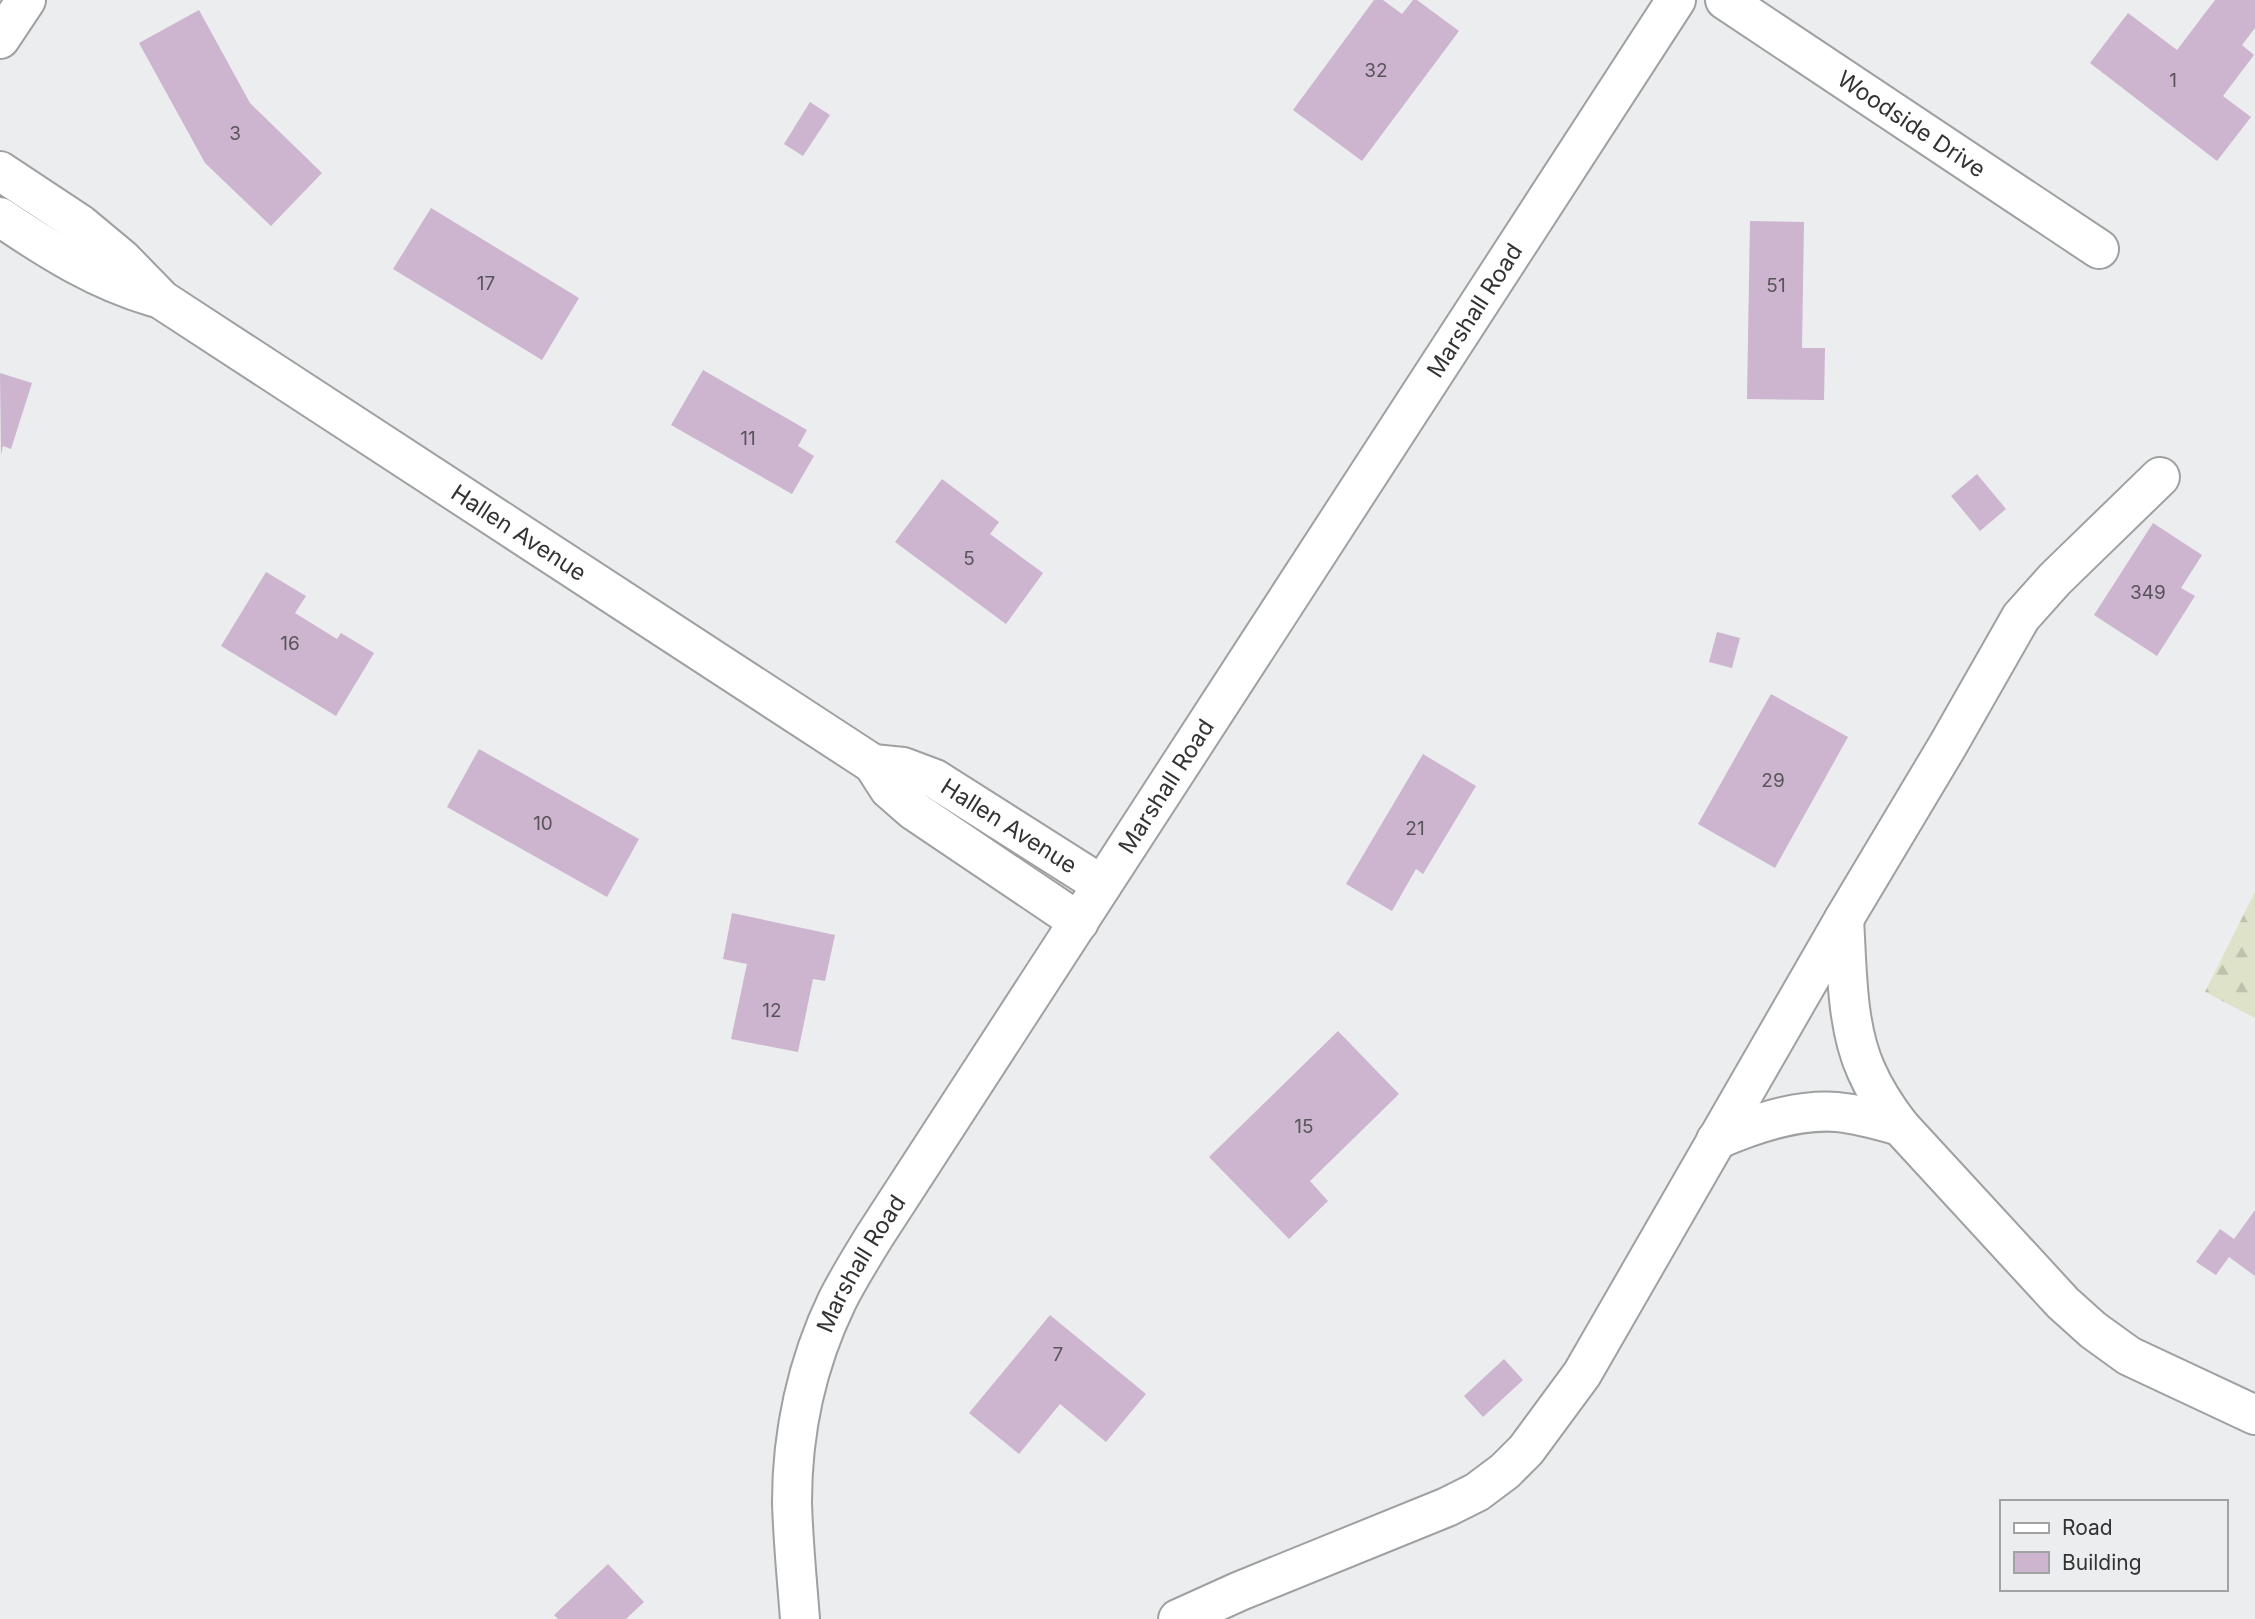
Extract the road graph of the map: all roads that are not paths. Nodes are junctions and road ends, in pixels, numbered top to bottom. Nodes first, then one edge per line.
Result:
1 (26, 0) edge
2 (1676, 0) edge
3 (1725, 0) edge
4 (0, 39) edge
5 (0, 171) edge
6 (0, 217) edge
7 (2099, 249) dead end
8 (162, 300) junction
9 (2160, 477) dead end
10 (873, 764) junction
11 (1102, 885) junction
12 (1844, 919) junction
13 (1079, 922) junction
14 (1900, 1126) junction
15 (1716, 1140) junction
16 (2255, 1415) edge
17 (800, 1619) edge
18 (1178, 1619) edge

1 - 4 street
2 - 11 street, Marshall Road
3 - 7 street, Woodside Drive
5 - 8 street, Hallen Avenue
6 - 8 street, Hallen Avenue
8 - 10 street, Hallen Avenue
9 - 12 street
10 - 11 street, Hallen Avenue
10 - 13 street, Hallen Avenue
11 - 13 street, Marshall Road
12 - 14 street
12 - 15 street
13 - 17 street, Marshall Road
14 - 15 street
14 - 16 street
15 - 18 street

